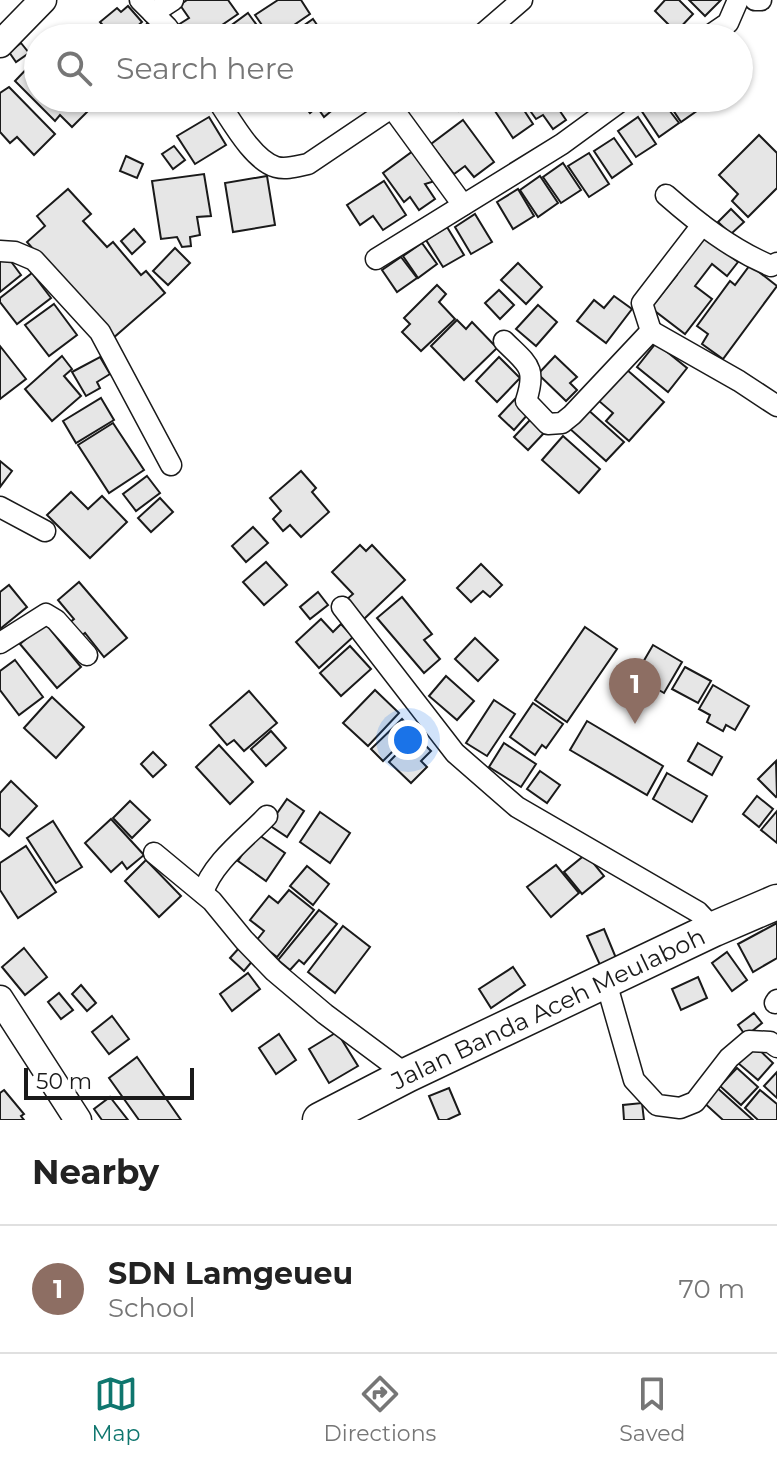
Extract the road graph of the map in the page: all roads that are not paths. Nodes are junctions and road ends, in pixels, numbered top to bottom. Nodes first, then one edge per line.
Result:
1 (43, 0) edge
2 (173, 0) edge
3 (738, 0) edge
4 (510, 4) edge
5 (146, 7) edge
6 (162, 24) edge
7 (491, 24) edge
8 (727, 24) edge
9 (0, 44) edge
10 (226, 112) edge
11 (387, 112) edge
12 (404, 112) edge
13 (606, 112) edge
14 (666, 195) dead end
15 (463, 205) junction
16 (702, 225) junction
17 (0, 251) edge
18 (376, 259) dead end
19 (777, 263) edge
20 (651, 331) junction
21 (504, 341) dead end
22 (777, 406) edge
23 (171, 465) dead end
24 (0, 507) edge
25 (45, 531) dead end
26 (342, 607) dead end
27 (0, 643) edge
28 (87, 655) dead end
29 (267, 816) dead end
30 (154, 853) dead end
31 (203, 893) junction
32 (777, 902) edge
33 (714, 929) junction
34 (606, 982) junction
35 (0, 999) edge
36 (777, 1047) edge
37 (407, 1075) junction
38 (680, 1108) junction
39 (78, 1120) edge
40 (320, 1120) edge
41 (699, 1120) edge

1 - 9 street
2 - 5 street
3 - 8 street
4 - 7 street
5 - 6 street
10 - 11 street
12 - 15 street
13 - 15 street
14 - 16 street
15 - 18 street
16 - 19 street
16 - 20 street
17 - 23 street
20 - 21 street
20 - 22 street
24 - 25 street
26 - 33 street
27 - 28 street
29 - 31 street
30 - 31 street
31 - 37 street
32 - 33 highway, Jalan Banda Aceh Meulaboh
33 - 34 highway, Jalan Banda Aceh Meulaboh
34 - 37 highway, Jalan Banda Aceh Meulaboh
34 - 38 street
35 - 39 street
36 - 38 street
37 - 40 highway, Jalan Banda Aceh Meulaboh
38 - 41 street

